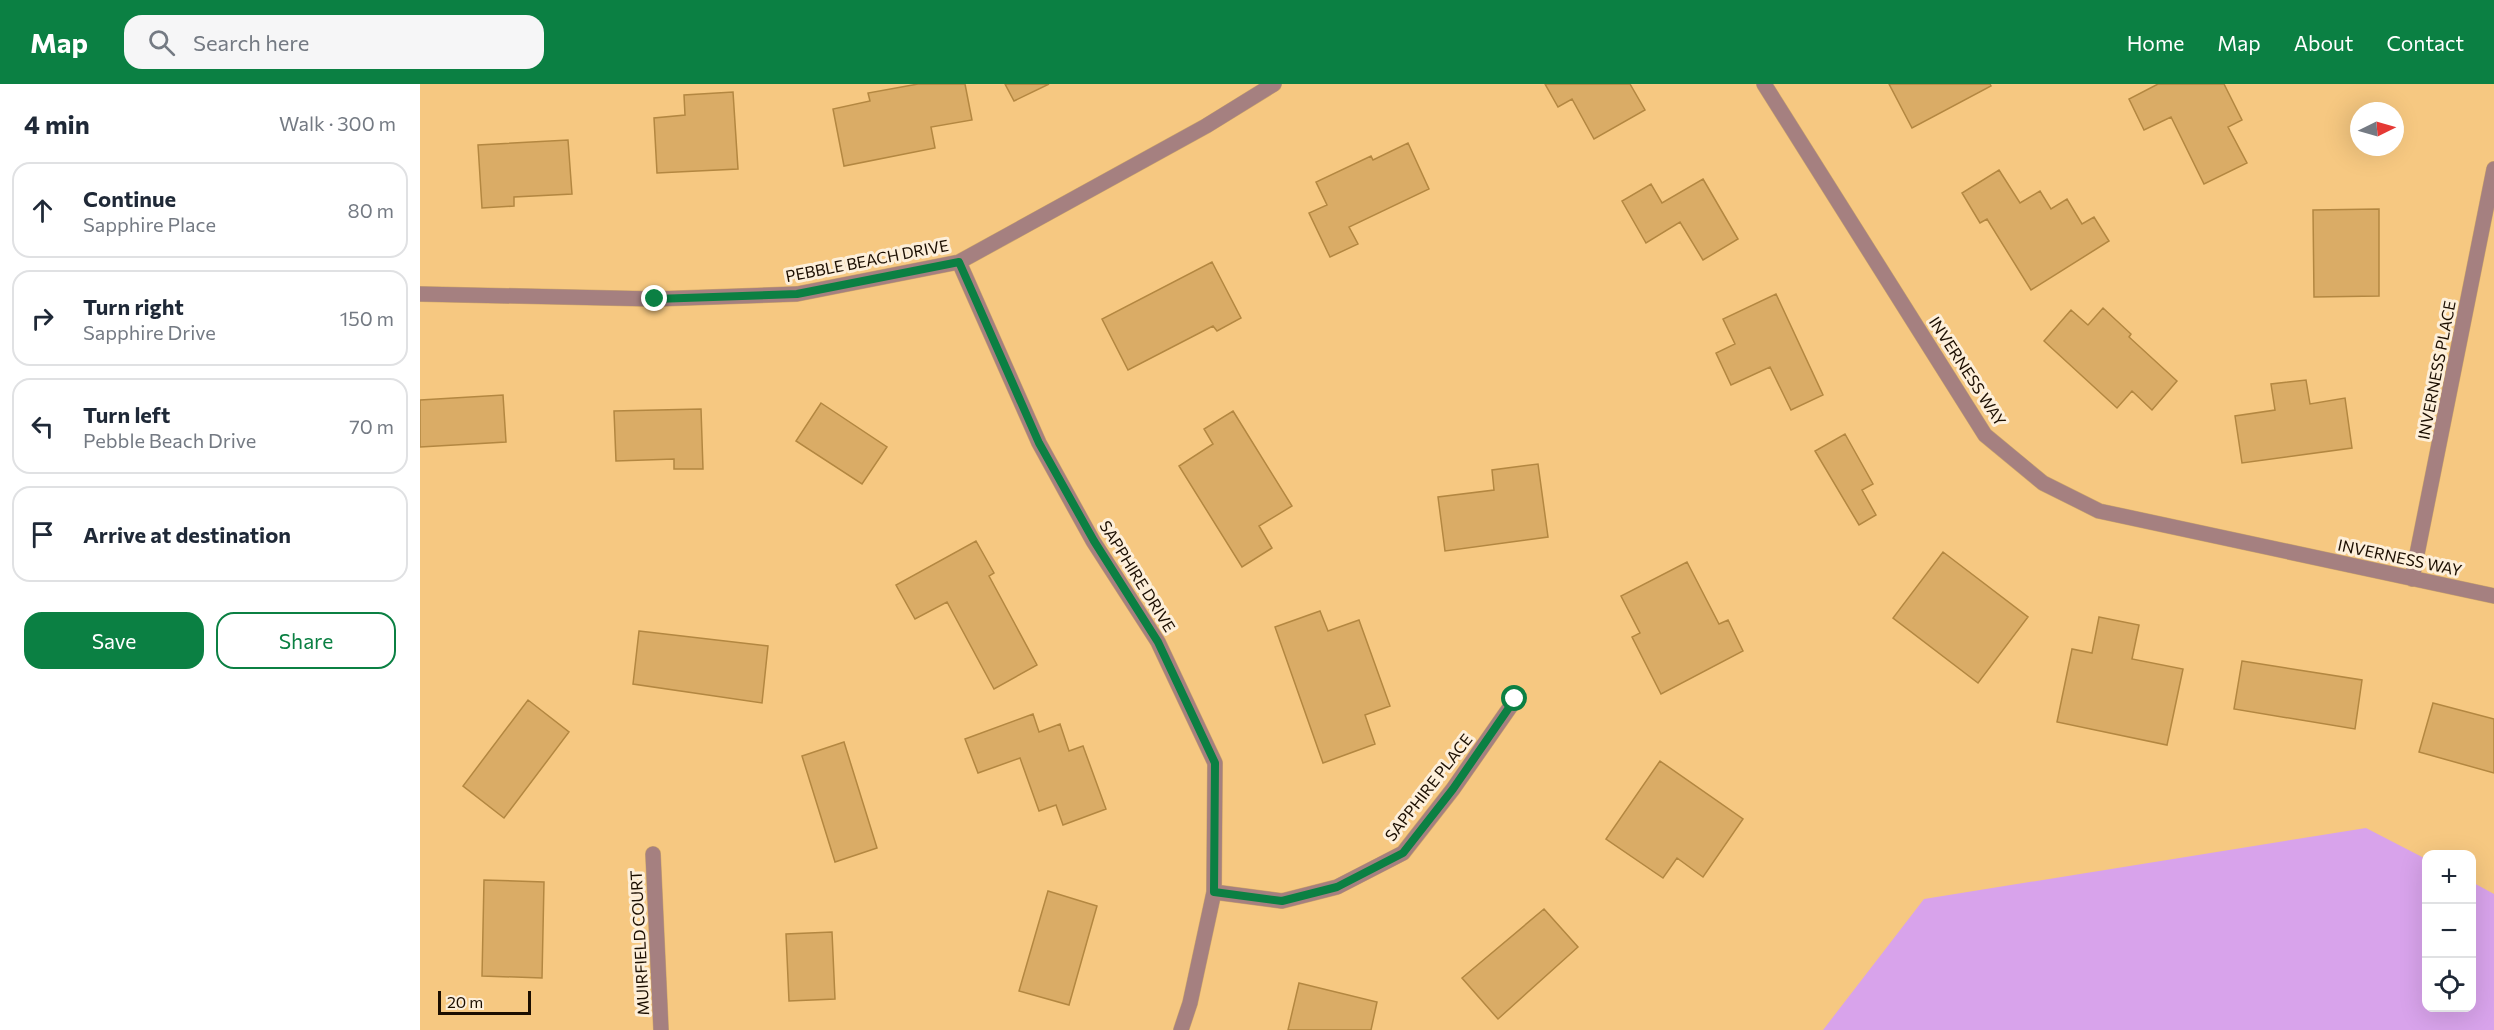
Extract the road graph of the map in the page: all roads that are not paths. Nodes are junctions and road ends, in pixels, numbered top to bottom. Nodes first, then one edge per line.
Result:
1 (1274, 84) edge
2 (1764, 84) edge
3 (2494, 169) edge
4 (959, 262) junction
5 (420, 294) edge
6 (2412, 579) junction
7 (2494, 596) edge
8 (1515, 699) dead end
9 (653, 854) dead end
10 (1214, 892) junction
11 (661, 1030) edge
12 (1181, 1030) edge

1 - 4 street, PEBBLE BEACH DRIVE
2 - 6 street, INVERNESS WAY
3 - 6 street, INVERNESS PLACE
4 - 5 street, PEBBLE BEACH DRIVE
4 - 10 street, SAPPHIRE DRIVE
6 - 7 street, INVERNESS WAY
8 - 10 street, SAPPHIRE PLACE
9 - 11 street, MUIRFIELD COURT
10 - 12 street, SAPPHIRE DRIVE

